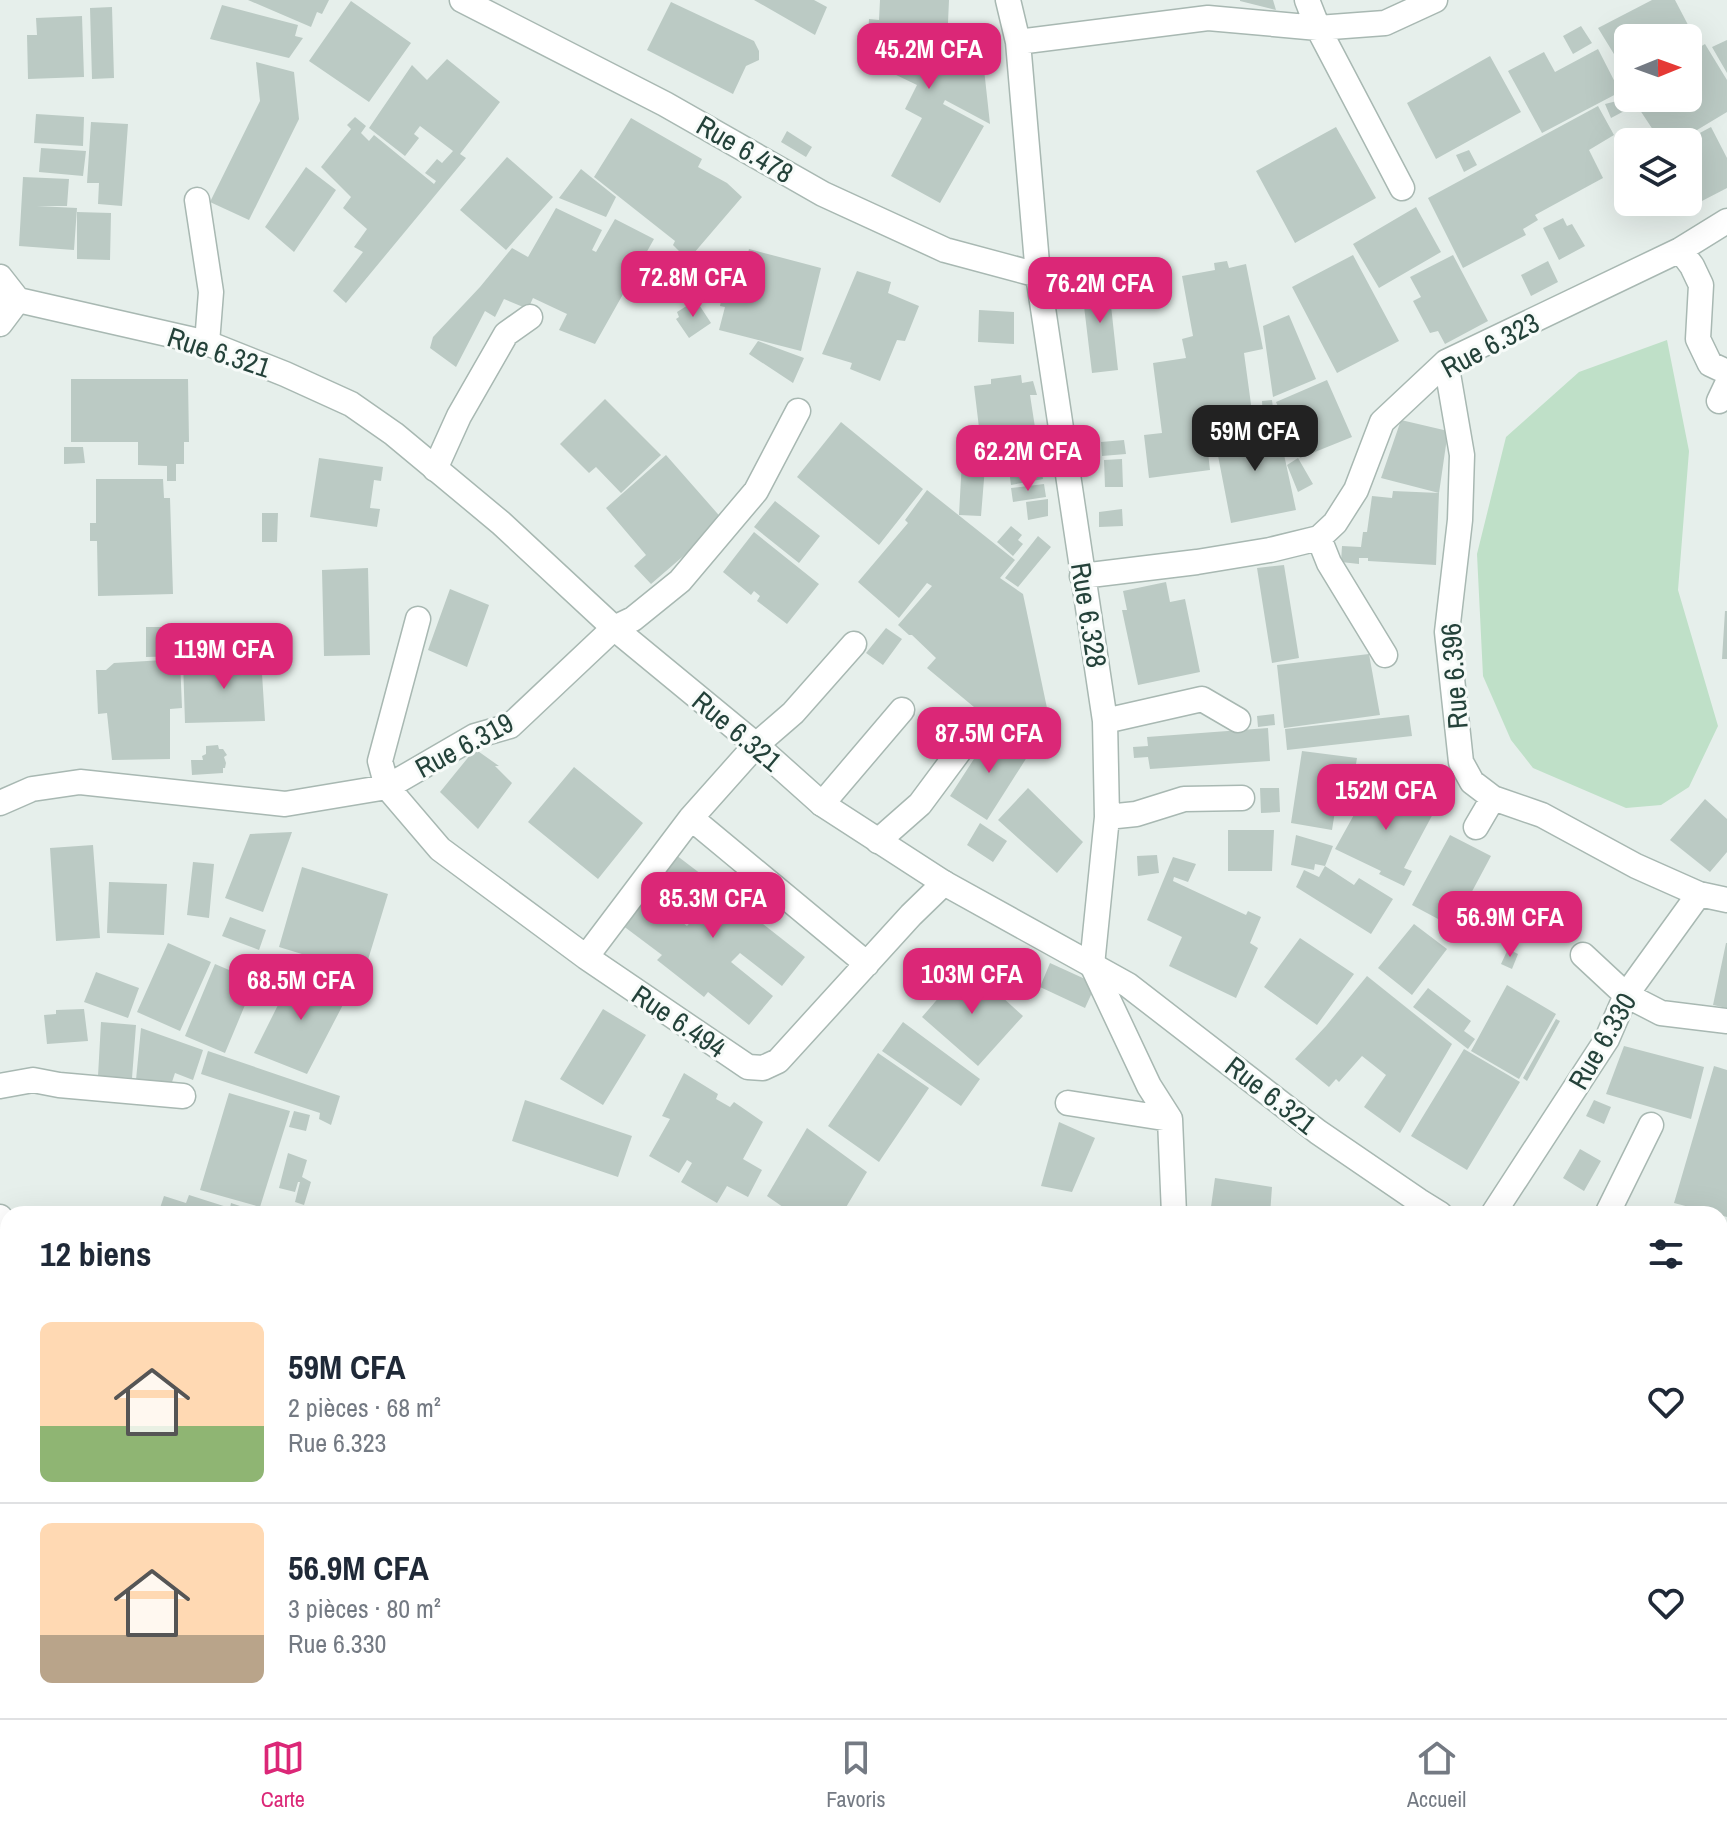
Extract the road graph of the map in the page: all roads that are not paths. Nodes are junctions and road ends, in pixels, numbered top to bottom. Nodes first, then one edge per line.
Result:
1 (462, 0) edge
2 (1008, 0) edge
3 (1307, 0) edge
4 (1435, 0) edge
5 (1318, 28) junction
6 (1018, 42) junction
7 (1402, 188) dead end
8 (197, 200) dead end
9 (1727, 221) edge
10 (1680, 250) junction
11 (1038, 275) junction
12 (0, 277) edge
13 (9, 297) edge
14 (530, 317) dead end
15 (0, 324) edge
16 (207, 343) junction
17 (1446, 362) junction
18 (1727, 372) edge
19 (798, 411) dead end
20 (435, 469) junction
21 (1319, 538) junction
22 (1082, 576) junction
23 (418, 619) dead end
24 (614, 628) junction
25 (854, 644) dead end
26 (1385, 655) dead end
27 (902, 710) dead end
28 (1238, 720) dead end
29 (1105, 721) junction
30 (966, 742) dead end
31 (756, 745) junction
32 (387, 787) junction
33 (1242, 798) dead end
34 (1493, 798) junction
35 (0, 803) edge
36 (822, 804) junction
37 (1107, 817) junction
38 (691, 818) junction
39 (1476, 827) dead end
40 (878, 841) junction
41 (944, 883) junction
42 (1699, 894) junction
43 (1727, 900) edge
44 (1583, 955) dead end
45 (586, 957) junction
46 (867, 964) junction
47 (1092, 965) junction
48 (1626, 995) junction
49 (1727, 1021) edge
50 (0, 1086) edge
51 (183, 1096) dead end
52 (1068, 1103) dead end
53 (1170, 1119) junction
54 (1651, 1125) dead end
55 (1174, 1206) edge
56 (1428, 1206) edge
57 (1498, 1206) edge
58 (1611, 1206) edge
59 (0, 1217) edge
60 (0, 1274) edge

1 - 11 street, Rue 6.478
2 - 6 street, Rue 6.328
3 - 5 street
4 - 5 street
5 - 6 street
5 - 7 street
6 - 11 street, Rue 6.328
8 - 16 street
9 - 10 street, Rue 6.323
10 - 17 street, Rue 6.323
10 - 18 street
11 - 22 street, Rue 6.328
12 - 13 street
13 - 15 street
13 - 16 street, Rue 6.321
14 - 20 street
16 - 20 street, Rue 6.321
17 - 21 street, Rue 6.323
17 - 34 street, Rue 6.396
19 - 24 street, Rue 6.319
20 - 24 street, Rue 6.321
21 - 22 street
21 - 26 street
22 - 29 street, Rue 6.328
23 - 32 street
24 - 31 street, Rue 6.321
24 - 32 street, Rue 6.319
25 - 31 street
27 - 36 street
28 - 29 street
29 - 37 street, Rue 6.328
30 - 40 street
31 - 36 street, Rue 6.321
31 - 38 street
32 - 35 street, Rue 6.319
32 - 45 street, Rue 6.494
33 - 37 street
34 - 39 street
34 - 42 street, Rue 6.396
36 - 40 street, Rue 6.321
37 - 47 street, Rue 6.328
38 - 45 street
38 - 46 street
40 - 41 street, Rue 6.321
41 - 46 street, Rue 6.494
41 - 47 street, Rue 6.321
42 - 43 street
42 - 48 street, Rue 6.330
44 - 48 street
45 - 46 street, Rue 6.494
47 - 53 street
47 - 56 street, Rue 6.321
48 - 49 street
48 - 57 street, Rue 6.330
50 - 51 street
52 - 53 street
53 - 55 street
54 - 58 street
59 - 60 street

